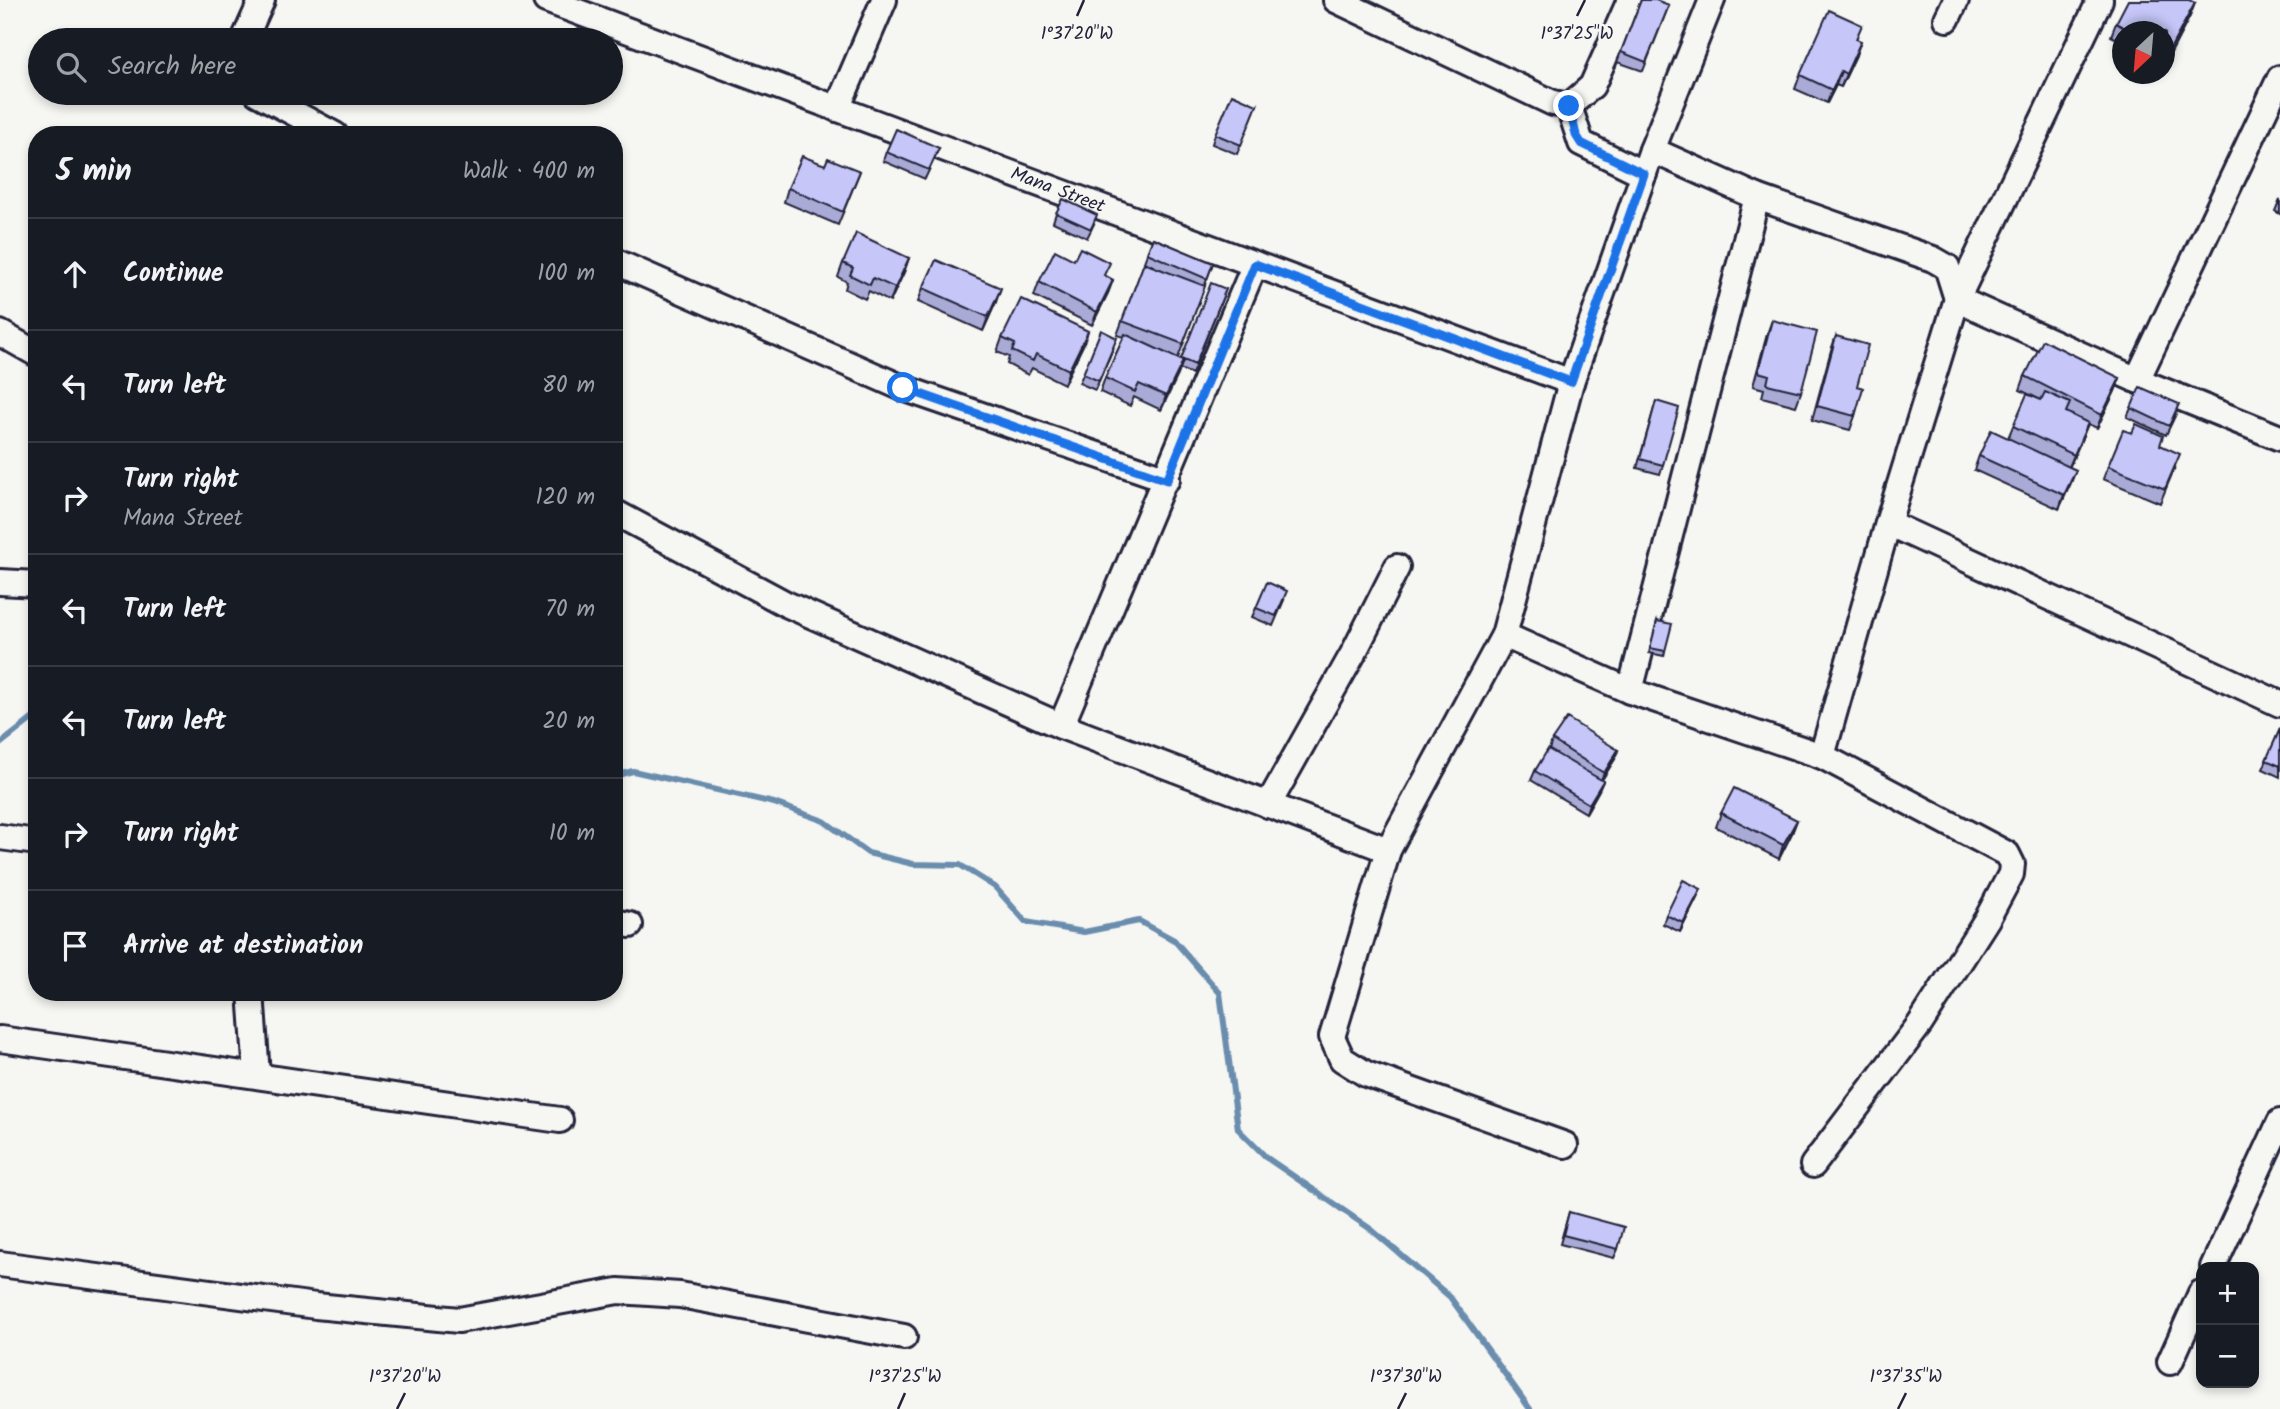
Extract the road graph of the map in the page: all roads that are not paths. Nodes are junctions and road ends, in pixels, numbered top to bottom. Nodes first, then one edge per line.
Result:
1 (262, 0) edge
2 (546, 0) edge
3 (884, 0) edge
4 (1630, 0) edge
5 (1712, 0) edge
6 (2099, 0) edge
7 (1347, 2) edge
8 (249, 28) edge
9 (621, 28) edge
10 (623, 29) edge
11 (2280, 78) edge
12 (279, 105) edge
13 (1569, 106) junction
14 (837, 109) junction
15 (318, 126) edge
16 (1652, 150) junction
17 (1644, 174) junction
18 (1757, 197) junction
19 (1255, 264) junction
20 (623, 265) edge
21 (1957, 299) junction
22 (0, 333) edge
23 (28, 349) edge
24 (2137, 380) junction
25 (1571, 382) junction
26 (2280, 438) edge
27 (1167, 480) junction
28 (623, 517) edge
29 (1888, 523) junction
30 (1397, 567) dead end
31 (0, 582) edge
32 (28, 584) edge
33 (1504, 635) junction
34 (1630, 691) junction
35 (2280, 704) edge
36 (1061, 726) junction
37 (1822, 756) junction
38 (1268, 805) junction
39 (0, 837) edge
40 (28, 841) edge
41 (1388, 850) junction
42 (252, 1001) edge
43 (0, 1039) edge
44 (257, 1075) junction
45 (560, 1120) dead end
46 (2280, 1122) edge
47 (1565, 1145) dead end
48 (1813, 1165) dead end
49 (2215, 1262) edge
50 (0, 1264) edge
51 (2196, 1304) edge
52 (904, 1337) dead end
53 (2170, 1362) dead end

1 - 8 street
2 - 9 street, Mana Street
3 - 14 street
4 - 13 street
5 - 16 street
6 - 21 street
7 - 13 street
10 - 14 street, Mana Street
11 - 24 street
12 - 15 street
13 - 17 street
14 - 19 street, Mana Street
16 - 17 street
16 - 18 street
17 - 25 street
18 - 21 street
18 - 34 street
19 - 25 street, Mana Street
19 - 27 street
20 - 27 street
21 - 24 street
21 - 29 street
22 - 23 street
24 - 26 street
25 - 33 street
27 - 36 street
28 - 36 street
29 - 35 street
29 - 37 street
30 - 38 street
31 - 32 street
33 - 34 street
33 - 41 street
34 - 37 street
36 - 38 street
37 - 48 street
38 - 41 street
39 - 40 street
41 - 47 street
42 - 44 street
43 - 44 street
44 - 45 street
46 - 49 street
50 - 52 street
51 - 53 street

